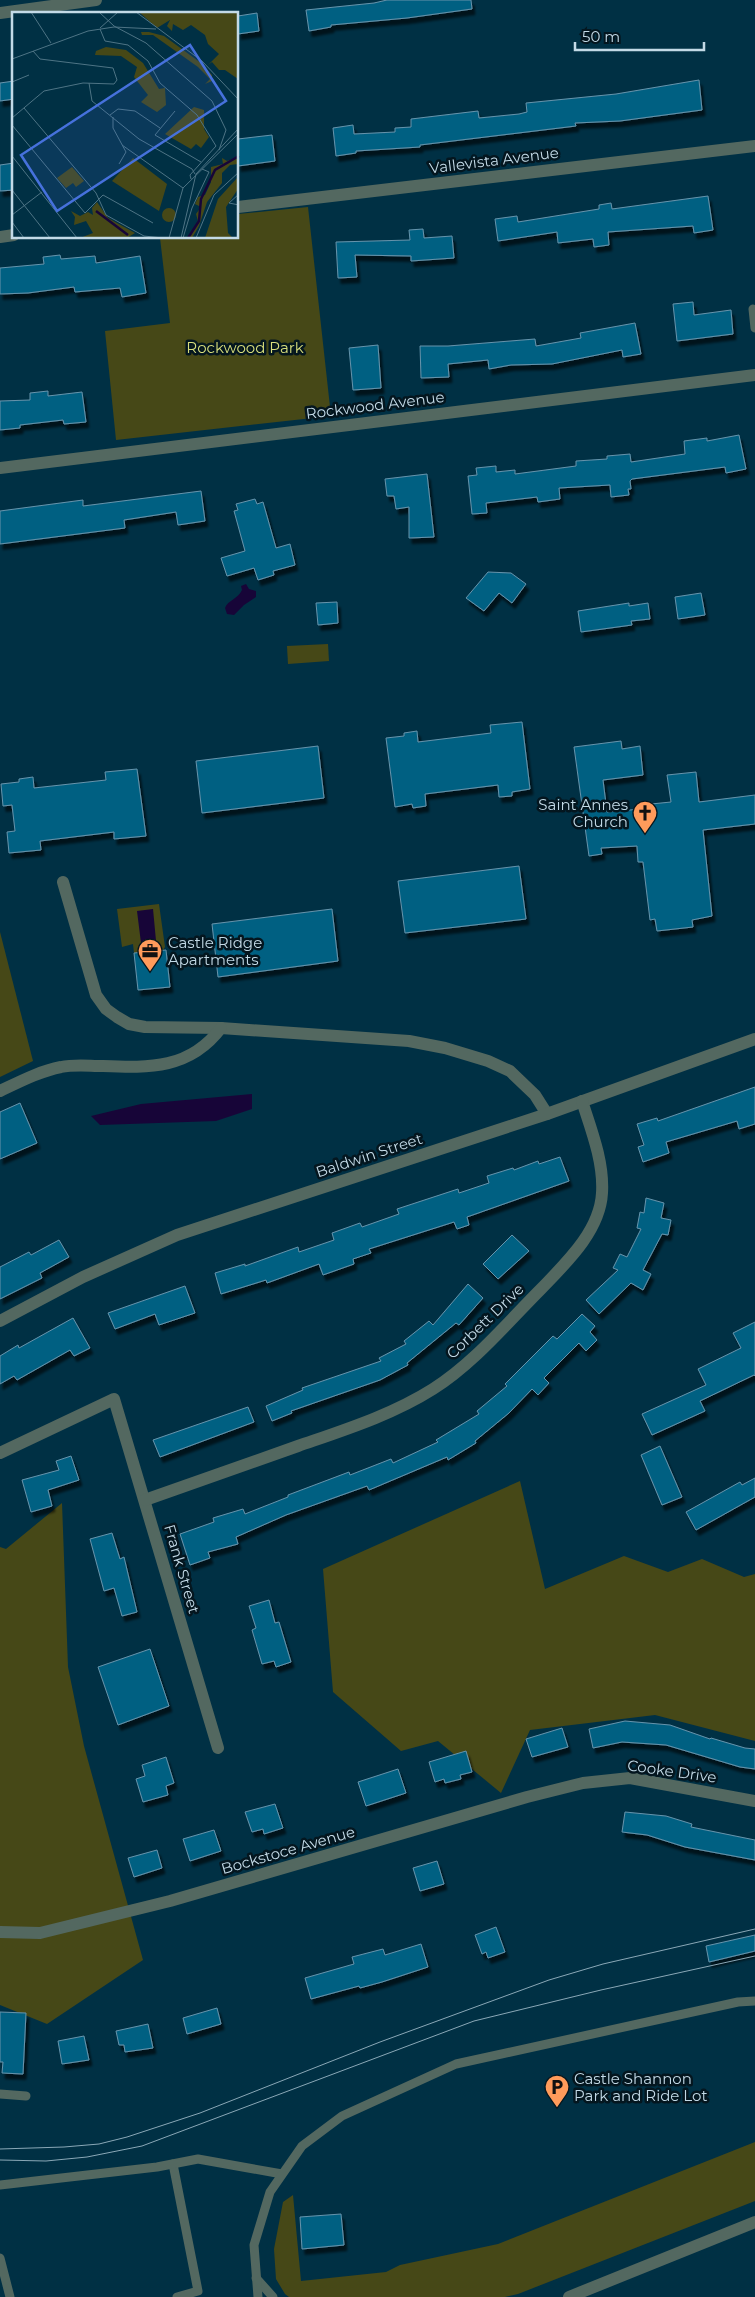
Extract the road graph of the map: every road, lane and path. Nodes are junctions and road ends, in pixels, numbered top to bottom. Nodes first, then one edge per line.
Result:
1 (96, 0) edge
2 (0, 13) edge
3 (755, 146) edge
4 (239, 207) edge
5 (753, 309) dead end
6 (755, 328) edge
7 (755, 375) edge
8 (0, 468) edge
9 (63, 882) dead end
10 (221, 1028) junction
11 (755, 1039) edge
12 (0, 1091) edge
13 (582, 1101) junction
14 (547, 1114) junction
15 (0, 1321) edge
16 (0, 1453) edge
17 (145, 1500) junction
18 (218, 1748) dead end
19 (583, 1783) joint
20 (755, 1801) edge
21 (0, 1932) edge
22 (755, 2000) edge
23 (0, 2094) edge
24 (26, 2096) dead end
25 (173, 2164) junction
26 (282, 2174) junction
27 (0, 2186) edge
28 (755, 2222) edge
29 (0, 2258) edge
30 (256, 2278) junction
31 (10, 2297) edge
32 (178, 2297) edge
33 (258, 2297) edge
34 (273, 2297) edge
35 (569, 2297) edge

1 - 2 street
3 - 4 street, Vallevista Avenue
5 - 6 lane
7 - 8 street, Rockwood Avenue
9 - 10 street
10 - 12 street
10 - 14 street
11 - 13 street, Baldwin Street
13 - 14 street, Baldwin Street
13 - 17 street, Corbett Drive
14 - 15 street, Baldwin Street
16 - 17 street, Frank Street
17 - 18 street, Frank Street
19 - 20 street, Cooke Drive
19 - 21 street, Bockstoce Avenue
22 - 26 lane
23 - 24 lane
25 - 26 lane
25 - 27 lane
25 - 32 lane
26 - 30 lane
28 - 35 street
29 - 31 lane
30 - 33 lane
30 - 34 lane

